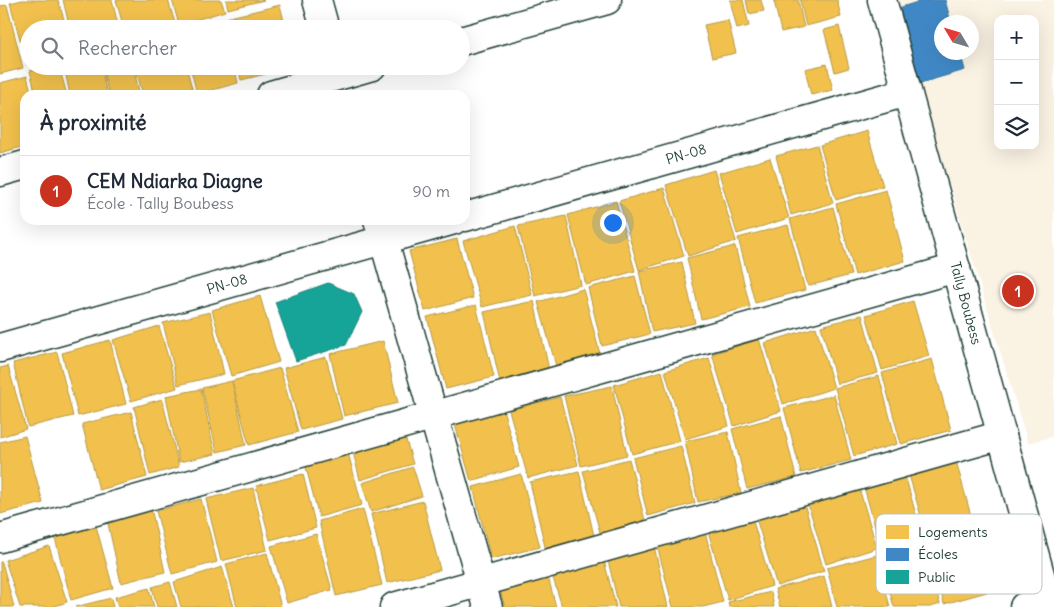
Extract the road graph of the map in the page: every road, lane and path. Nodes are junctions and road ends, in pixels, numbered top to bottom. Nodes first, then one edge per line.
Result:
1 (317, 0) edge
2 (607, 0) edge
3 (882, 0) edge
4 (323, 20) edge
5 (470, 38) edge
6 (339, 79) edge
7 (292, 90) edge
8 (907, 92) junction
9 (20, 166) edge
10 (0, 172) edge
11 (470, 216) edge
12 (418, 225) edge
13 (381, 230) edge
14 (956, 268) junction
15 (0, 348) edge
16 (434, 416) junction
17 (1002, 435) junction
18 (1020, 514) edge
19 (0, 538) edge
20 (484, 595) edge
21 (394, 607) edge

1 - 4 street
2 - 5 street
3 - 8 street, Tally Boubess
6 - 7 street
8 - 11 street, PN-08
8 - 14 street, Tally Boubess
9 - 10 street
12 - 13 street, PN-08
13 - 15 street, PN-08
13 - 16 street
14 - 16 street
14 - 17 street, Tally Boubess
16 - 19 street
16 - 20 street
17 - 18 street, Tally Boubess
17 - 20 street
20 - 21 street

